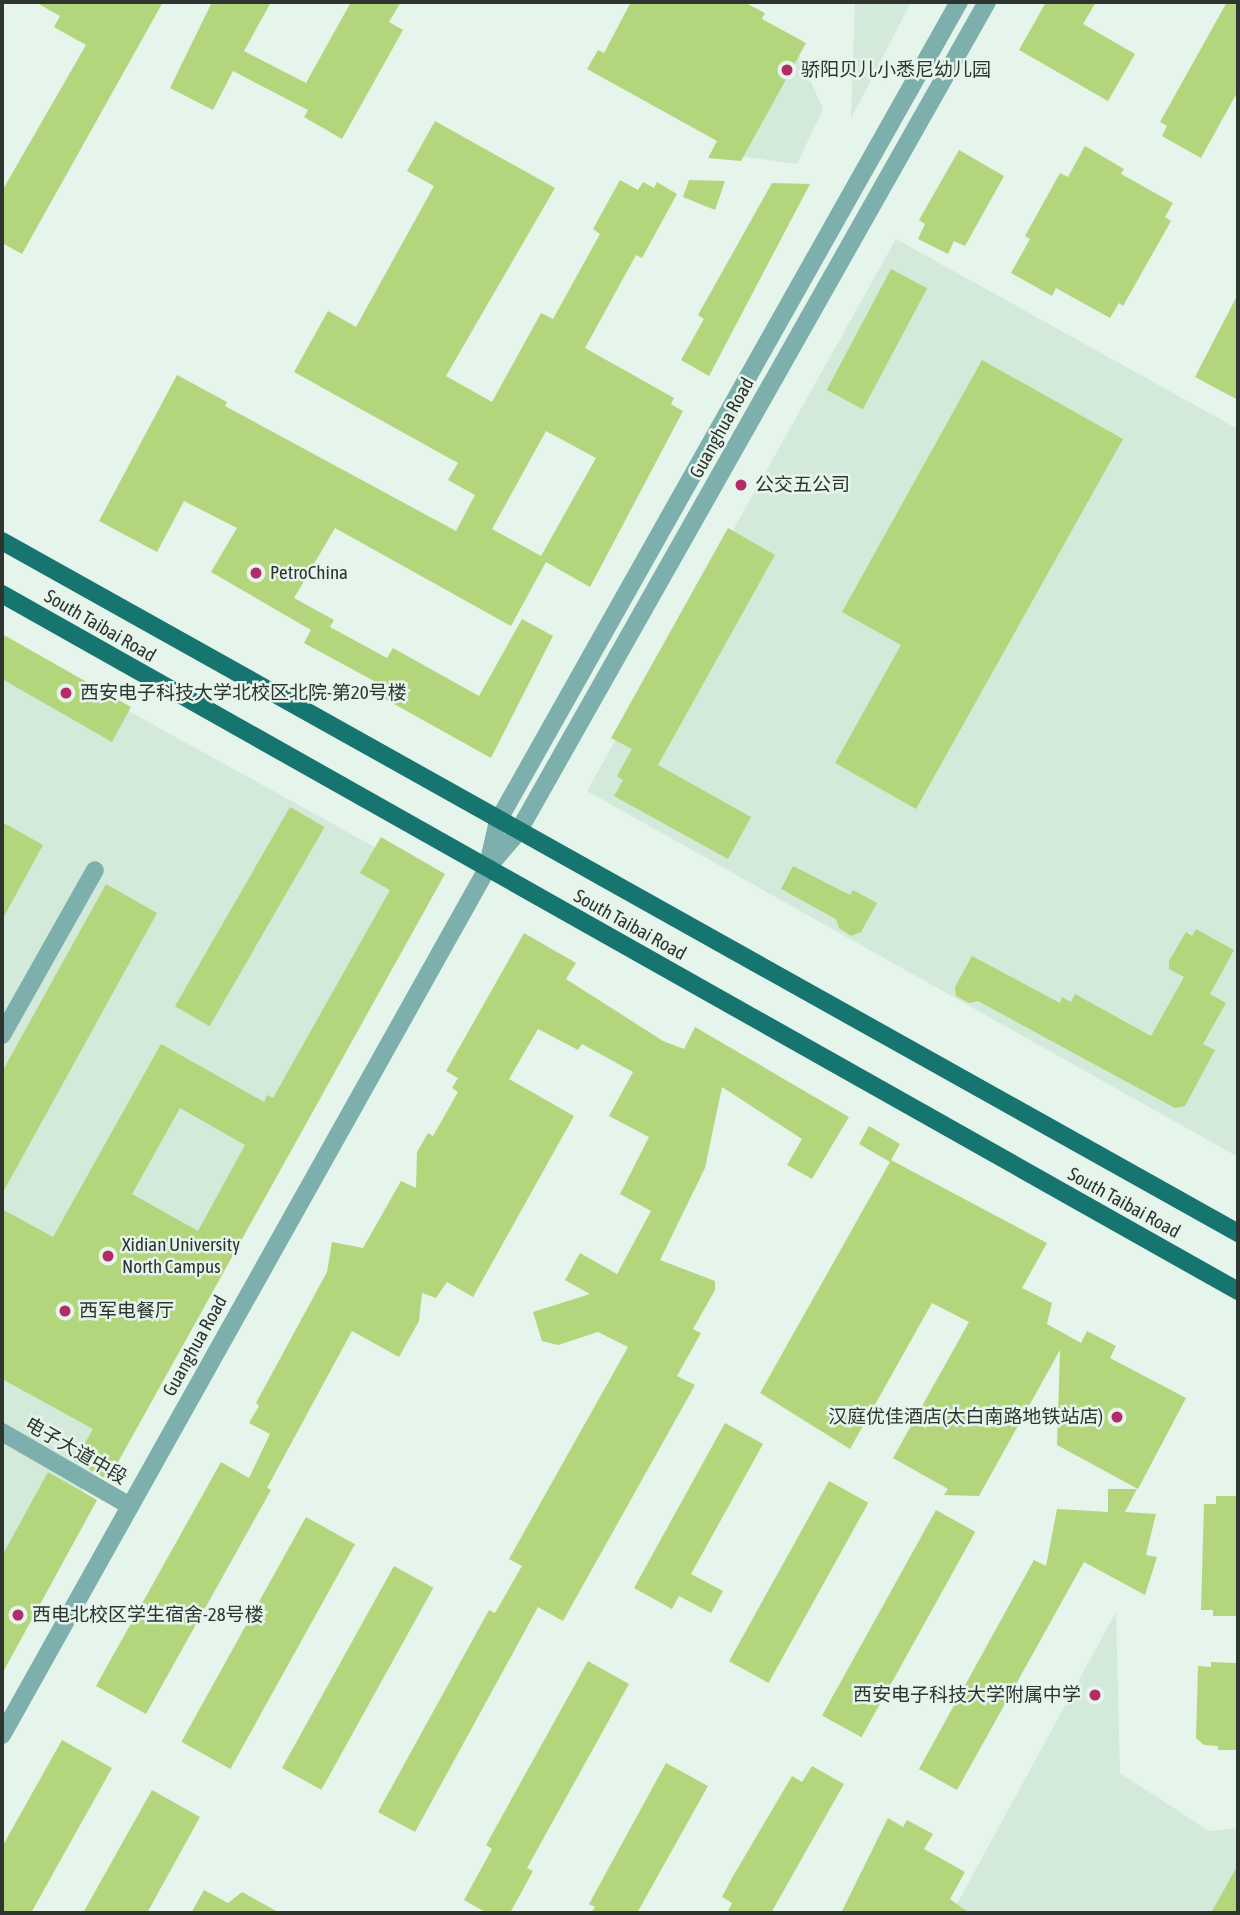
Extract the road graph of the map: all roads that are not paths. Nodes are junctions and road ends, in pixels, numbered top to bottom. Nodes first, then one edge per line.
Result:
1 (959, 2) edge
2 (987, 2) edge
3 (2, 541) edge
4 (2, 594) edge
5 (498, 821) junction
6 (518, 832) junction
7 (487, 869) junction
8 (95, 870) dead end
9 (2, 1035) edge
10 (1238, 1233) edge
11 (1238, 1291) edge
12 (2, 1432) edge
13 (130, 1506) junction
14 (2, 1735) edge

1 - 5 street, Guanghua Road
2 - 6 street, Guanghua Road
3 - 5 main road, South Taibai Road
4 - 7 main road, South Taibai Road
5 - 6 main road, South Taibai Road
5 - 7 street, Guanghua Road
6 - 7 street, Guanghua Road
6 - 10 main road, South Taibai Road
7 - 11 main road, South Taibai Road
7 - 13 street, Guanghua Road
8 - 9 street
12 - 13 street, 电子大道中段
13 - 14 street, Guanghua Road

